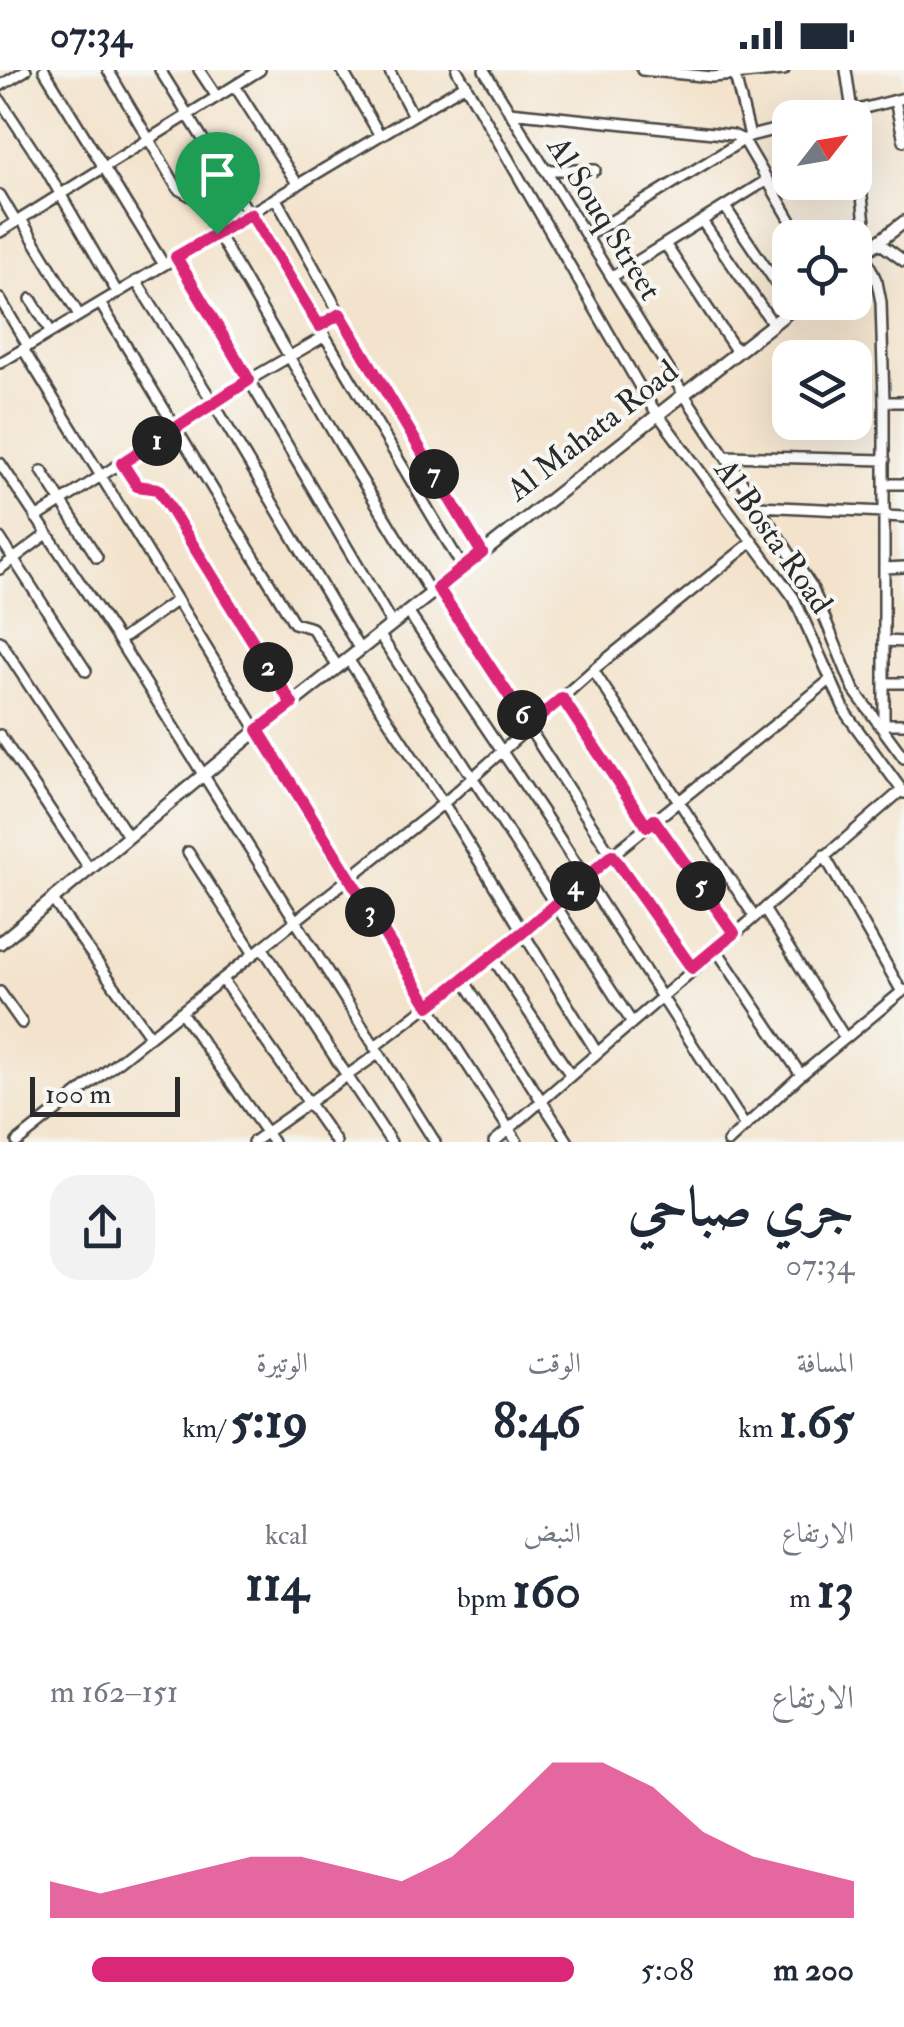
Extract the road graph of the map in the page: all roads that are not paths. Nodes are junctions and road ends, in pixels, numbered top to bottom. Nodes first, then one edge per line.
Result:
1 (26, 70) edge
2 (44, 70) edge
3 (108, 70) edge
4 (160, 70) edge
5 (200, 70) edge
6 (342, 70) edge
7 (389, 70) edge
8 (458, 70) edge
9 (484, 70) edge
10 (642, 70) edge
11 (784, 70) edge
12 (846, 70) edge
13 (257, 71) edge
14 (742, 74) edge
15 (466, 84) junction
16 (0, 86) edge
17 (234, 86) junction
18 (217, 97) junction
19 (0, 100) edge
20 (851, 100) edge
21 (899, 100) edge
22 (872, 108) edge
23 (509, 112) junction
24 (188, 114) junction
25 (412, 114) junction
26 (772, 131) edge
27 (379, 134) junction
28 (747, 138) junction
29 (148, 139) junction
30 (904, 141) edge
31 (104, 166) junction
32 (545, 170) junction
33 (595, 170) dead end
34 (767, 180) junction
35 (298, 184) junction
36 (60, 194) junction
37 (0, 195) edge
38 (276, 199) junction
39 (725, 207) junction
40 (251, 214) junction
41 (18, 220) junction
42 (790, 220) edge
43 (702, 221) junction
44 (904, 222) edge
45 (0, 232) edge
46 (217, 234) junction
47 (587, 236) junction
48 (665, 244) junction
49 (872, 246) edge
50 (872, 253) edge
51 (176, 257) junction
52 (904, 261) edge
53 (164, 264) junction
54 (872, 270) edge
55 (772, 271) edge
56 (612, 277) junction
57 (136, 281) junction
58 (117, 292) junction
59 (0, 298) edge
60 (31, 299) dead end
61 (100, 303) junction
62 (340, 314) junction
63 (80, 315) junction
64 (778, 320) edge
65 (773, 324) junction
66 (319, 326) junction
67 (51, 332) junction
68 (326, 336) junction
69 (26, 348) junction
70 (737, 352) junction
71 (290, 357) junction
72 (0, 363) edge
73 (249, 380) junction
74 (884, 402) junction
75 (904, 402) edge
76 (670, 403) junction
77 (214, 404) junction
78 (176, 428) junction
79 (724, 456) junction
80 (885, 460) junction
81 (0, 463) edge
82 (122, 463) junction
83 (42, 470) dead end
84 (100, 477) junction
85 (885, 484) junction
86 (904, 484) edge
87 (62, 502) junction
88 (758, 506) junction
89 (885, 514) junction
90 (904, 517) edge
91 (36, 518) junction
92 (47, 534) junction
93 (0, 538) edge
94 (752, 542) junction
95 (482, 553) junction
96 (97, 558) dead end
97 (13, 559) junction
98 (462, 568) junction
99 (885, 568) junction
100 (904, 568) edge
101 (0, 569) edge
102 (435, 590) junction
103 (178, 600) junction
104 (408, 612) junction
105 (392, 624) junction
106 (379, 634) junction
107 (119, 641) junction
108 (885, 641) junction
109 (0, 642) edge
110 (904, 642) edge
111 (360, 650) junction
112 (343, 663) junction
113 (593, 670) junction
114 (86, 671) dead end
115 (830, 680) junction
116 (885, 683) junction
117 (904, 683) edge
118 (562, 698) junction
119 (292, 704) junction
120 (881, 724) junction
121 (904, 724) edge
122 (529, 726) junction
123 (258, 730) junction
124 (0, 734) edge
125 (502, 751) junction
126 (904, 758) edge
127 (203, 775) junction
128 (472, 776) junction
129 (903, 792) edge
130 (678, 801) junction
131 (444, 803) junction
132 (651, 823) junction
133 (128, 836) junction
134 (188, 852) dead end
135 (612, 855) junction
136 (824, 855) junction
137 (89, 868) junction
138 (347, 877) junction
139 (585, 878) junction
140 (52, 899) junction
141 (555, 904) junction
142 (764, 909) junction
143 (754, 916) junction
144 (295, 921) junction
145 (523, 932) junction
146 (734, 933) junction
147 (0, 943) edge
148 (716, 949) junction
149 (258, 951) junction
150 (492, 957) junction
151 (692, 968) junction
152 (222, 979) junction
153 (463, 980) junction
154 (903, 991) edge
155 (0, 992) edge
156 (661, 995) junction
157 (429, 1006) junction
158 (181, 1012) junction
159 (631, 1020) junction
160 (22, 1023) dead end
161 (150, 1036) junction
162 (845, 1038) junction
163 (377, 1050) junction
164 (596, 1051) junction
165 (348, 1074) junction
166 (570, 1074) junction
167 (801, 1075) junction
168 (540, 1100) junction
169 (308, 1102) junction
170 (745, 1126) junction
171 (509, 1130) junction
172 (266, 1132) junction
173 (17, 1142) edge
174 (253, 1142) edge
175 (273, 1142) edge
176 (336, 1142) edge
177 (391, 1142) edge
178 (434, 1142) edge
179 (494, 1142) edge
180 (517, 1142) edge
181 (568, 1142) edge
182 (728, 1142) edge

1 - 16 street
2 - 31 street
3 - 29 street
4 - 24 street
5 - 18 street
6 - 27 street
7 - 25 street
8 - 15 street
9 - 23 street, Al Souq Street
10 - 14 street
11 - 14 street
12 - 20 street
13 - 17 street
14 - 28 street
15 - 25 street
15 - 76 street
17 - 18 street
17 - 35 street
18 - 24 street
19 - 36 street
21 - 22 street
21 - 30 street
23 - 28 street
23 - 32 street, Al Souq Street
24 - 29 street
24 - 40 street
25 - 27 street
26 - 28 street
27 - 35 street
28 - 34 street
28 - 47 street
29 - 31 street
29 - 46 street
31 - 36 street
31 - 53 street
32 - 33 street
32 - 47 street, Al Souq Street
34 - 39 street
34 - 42 street
35 - 38 street
36 - 41 street
36 - 58 street
37 - 41 street
38 - 40 street
38 - 62 street
39 - 43 street
39 - 55 street
40 - 46 street
40 - 66 street
41 - 45 street
41 - 63 street
43 - 48 street
43 - 65 street
44 - 49 street
46 - 51 street
46 - 71 street
47 - 56 street, Al Souq Street
48 - 56 street
48 - 70 street
50 - 52 street
51 - 53 street
51 - 73 street
53 - 57 street
54 - 74 street
56 - 76 street, Al Souq Street
57 - 58 street
57 - 77 street
58 - 61 street
59 - 69 street
60 - 67 street
61 - 63 street
61 - 78 street
62 - 66 street
62 - 95 street
63 - 67 street
64 - 65 street, Al Mahata Road
65 - 70 street, Al Mahata Road
66 - 68 street
67 - 69 street
68 - 71 street
68 - 98 street
69 - 72 street
69 - 84 street
70 - 76 street, Al Mahata Road
71 - 73 street
71 - 102 street
73 - 77 street
73 - 105 street
74 - 75 street
74 - 80 street
76 - 79 street, Al Bosta Road
76 - 94 street, Al Bosta Road
76 - 95 street, Al Mahata Road
77 - 78 street
77 - 111 street
78 - 82 street
78 - 112 street
79 - 80 street
79 - 88 street, Al Bosta Road
80 - 85 street
81 - 91 street
82 - 84 street
82 - 119 street
83 - 87 street
84 - 87 street
84 - 103 street
85 - 86 street
85 - 89 street
87 - 91 street
87 - 96 street
88 - 89 street
88 - 120 street, Al Bosta Road
89 - 90 street
89 - 99 street
91 - 92 street
92 - 97 street
92 - 107 street
93 - 97 street
94 - 113 street
94 - 115 street, Al Bosta Road
95 - 98 street, Al Mahata Road
97 - 101 street
97 - 114 street
98 - 102 street, Al Mahata Road
99 - 100 street
99 - 108 street
102 - 104 street, Al Mahata Road
102 - 122 street
103 - 107 street
103 - 123 street
104 - 105 street, Al Mahata Road
104 - 125 street
105 - 106 street, Al Mahata Road
106 - 111 street, Al Mahata Road
106 - 128 street
107 - 127 street
108 - 110 street
108 - 116 street
109 - 133 street
111 - 112 street, Al Mahata Road
112 - 119 street, Al Mahata Road
112 - 131 street
113 - 118 street
113 - 130 street
115 - 129 street, Al Bosta Road
115 - 130 street
116 - 117 street
116 - 120 street
118 - 122 street
118 - 132 street
119 - 123 street, Al Mahata Road
120 - 121 street
120 - 126 street, Al Bosta Road
122 - 125 street
122 - 135 street
123 - 127 street, Al Mahata Road
123 - 138 street
124 - 137 street
125 - 128 street
125 - 139 street
127 - 133 street, Al Mahata Road
127 - 144 street
128 - 131 street
128 - 141 street
129 - 136 street
130 - 132 street
130 - 143 street
131 - 138 street
131 - 145 street
132 - 135 street
132 - 146 street
133 - 137 street, Al Mahata Road
134 - 149 street
135 - 139 street
135 - 151 street
136 - 142 street
136 - 154 street
137 - 140 street, Al Mahata Road
138 - 144 street
138 - 157 street
139 - 141 street
139 - 156 street
140 - 147 street, Al Mahata Road
140 - 161 street
141 - 145 street
141 - 159 street
142 - 143 street
142 - 162 street
143 - 146 street
144 - 149 street
144 - 163 street
145 - 150 street
145 - 164 street
146 - 148 street
148 - 151 street
148 - 167 street
149 - 152 street
149 - 165 street
150 - 153 street
150 - 166 street
151 - 156 street
152 - 158 street
152 - 169 street
153 - 157 street
153 - 168 street
154 - 162 street
155 - 160 street
156 - 159 street
156 - 170 street
157 - 163 street
157 - 171 street
158 - 161 street
158 - 172 street
159 - 164 street
161 - 173 street
162 - 167 street
163 - 165 street
163 - 178 street
164 - 166 street
165 - 169 street
165 - 177 street
166 - 168 street
167 - 170 street
168 - 171 street
168 - 181 street
169 - 172 street
169 - 176 street
170 - 182 street
171 - 179 street
171 - 180 street
172 - 174 street
172 - 175 street

